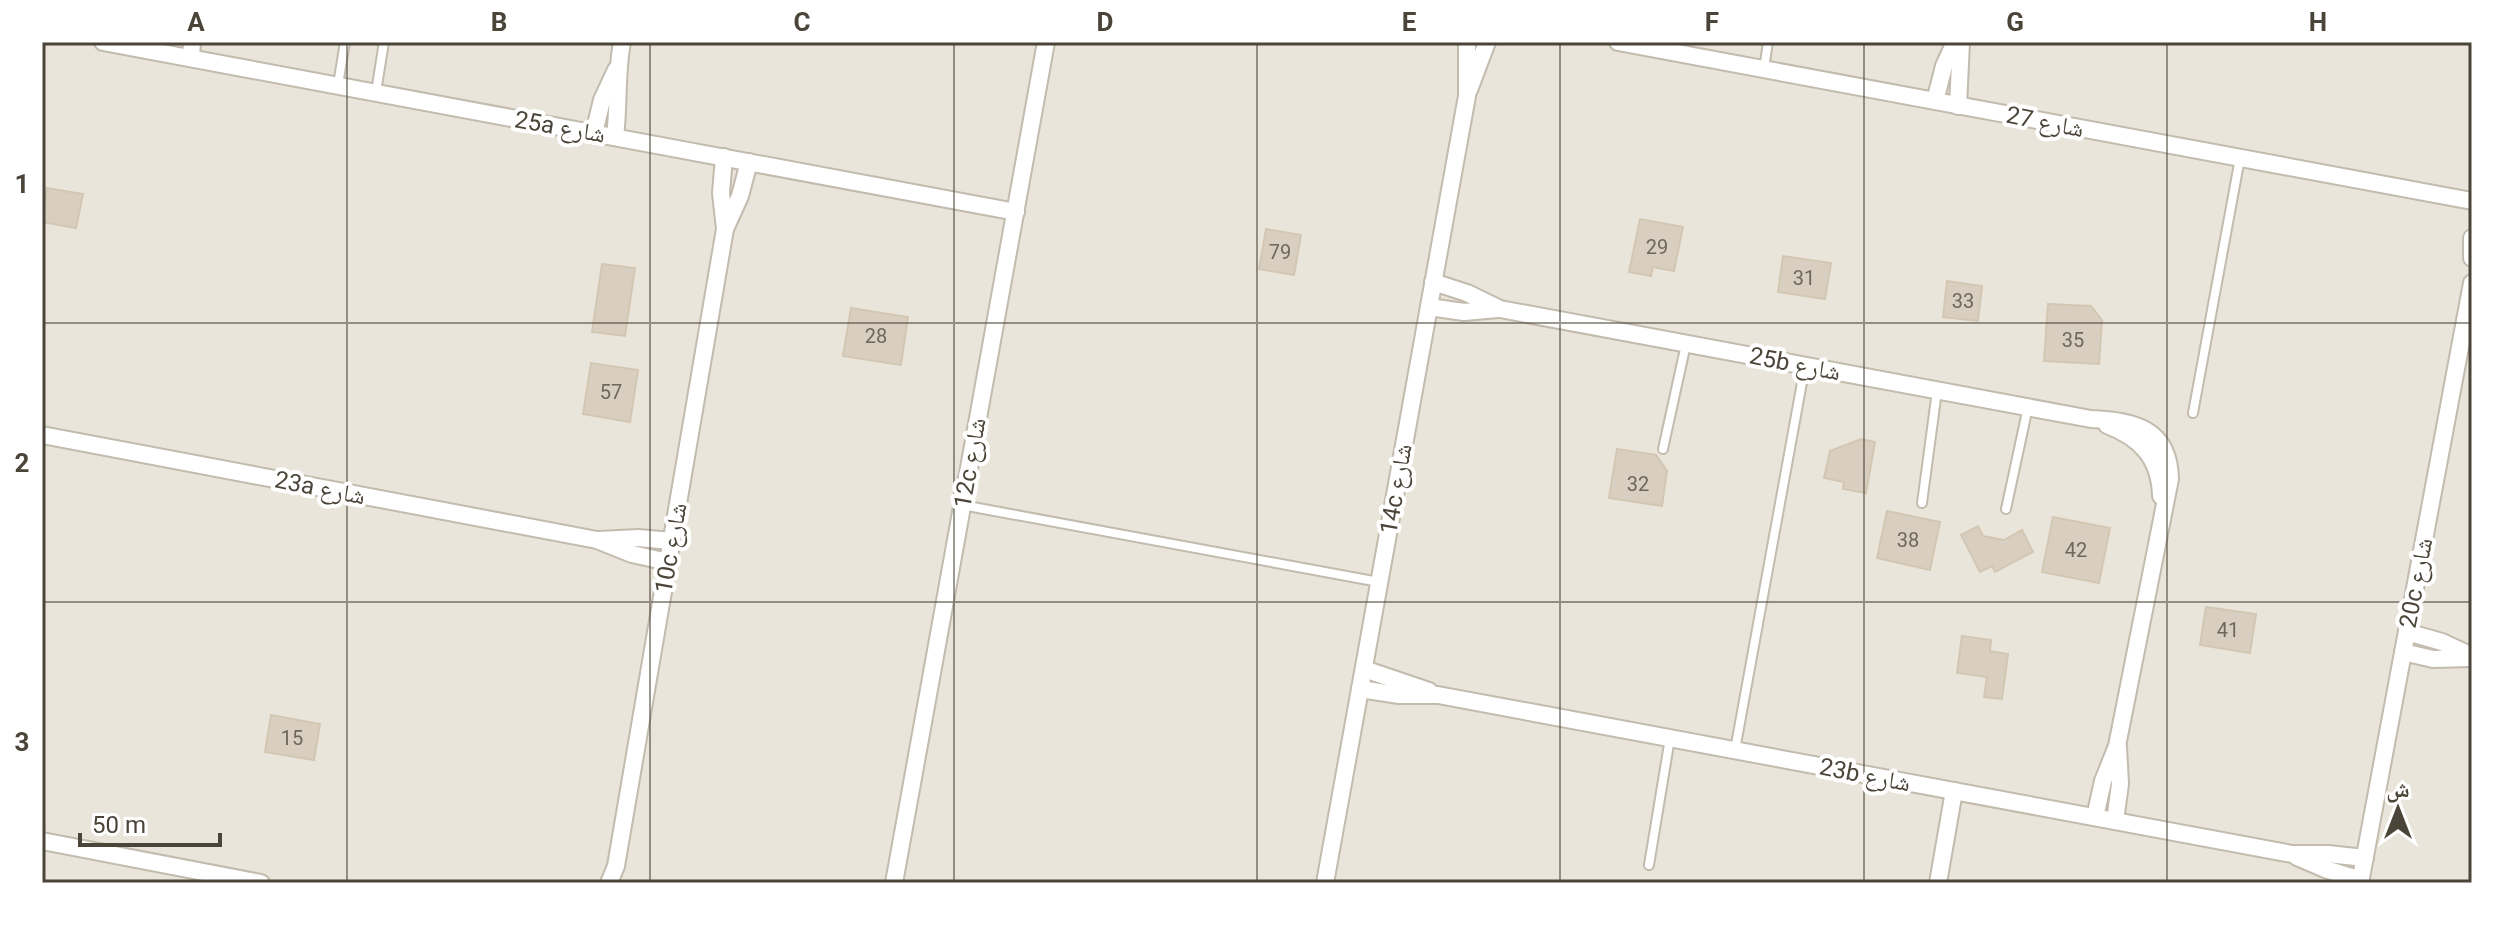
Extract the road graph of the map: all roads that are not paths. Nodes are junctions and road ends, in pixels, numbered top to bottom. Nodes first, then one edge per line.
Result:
1 (103, 42) edge
2 (345, 42) edge
3 (384, 42) edge
4 (622, 42) edge
5 (1046, 42) edge
6 (1467, 42) edge
7 (1487, 42) edge
8 (1618, 42) edge
9 (1768, 42) edge
10 (1958, 42) edge
11 (166, 48) edge
12 (191, 50) edge
13 (617, 69) junction
14 (1764, 69) junction
15 (338, 85) junction
16 (376, 92) junction
17 (1467, 96) junction
18 (1935, 101) junction
19 (1958, 106) junction
20 (594, 133) junction
21 (615, 137) junction
22 (724, 157) junction
23 (2240, 158) junction
24 (749, 162) junction
25 (2472, 201) edge
26 (1016, 212) junction
27 (725, 229) junction
28 (2472, 238) edge
29 (2472, 258) edge
30 (1433, 282) junction
31 (2472, 283) edge
32 (1429, 307) junction
33 (1500, 309) junction
34 (1686, 343) junction
35 (1805, 366) junction
36 (1937, 390) junction
37 (2028, 407) junction
38 (2193, 413) dead end
39 (42, 435) edge
40 (1663, 449) dead end
41 (1922, 503) dead end
42 (962, 505) junction
43 (2006, 509) dead end
44 (597, 540) junction
45 (672, 541) junction
46 (668, 562) junction
47 (1379, 582) junction
48 (2407, 632) junction
49 (2403, 652) junction
50 (2472, 657) edge
51 (1364, 669) junction
52 (1360, 689) junction
53 (1438, 695) junction
54 (1670, 738) junction
55 (2117, 746) junction
56 (1735, 750) junction
57 (1954, 791) junction
58 (2095, 817) junction
59 (2115, 821) junction
60 (42, 841) edge
61 (2292, 854) junction
62 (2365, 858) junction
63 (1649, 865) dead end
64 (616, 874) edge
65 (2360, 882) edge
66 (261, 883) edge
67 (609, 883) edge
68 (894, 883) edge
69 (1325, 883) edge
70 (1938, 883) edge

1 - 11 street, 25a شارع
2 - 15 lane
3 - 16 lane
4 - 13 street
5 - 26 street, 12c شارع
6 - 17 street, 14c شارع
7 - 17 street, 14c شارع
8 - 14 street, شارع 27
9 - 14 lane
10 - 18 street
10 - 19 street
11 - 12 street, 25a شارع
12 - 15 street, 25a شارع
13 - 20 street
13 - 21 street
14 - 18 street, شارع 27
15 - 16 street, 25a شارع
16 - 20 street, 25a شارع
17 - 30 street, 14c شارع
18 - 19 street, شارع 27
19 - 23 street, شارع 27
20 - 21 street, 25a شارع
21 - 22 street, 25a شارع
22 - 24 street, 25a شارع
22 - 27 street, 10c شارع
23 - 25 street, شارع 27
23 - 38 lane
24 - 26 street, 25a شارع
24 - 27 street, 10c شارع
26 - 42 street, 12c شارع
27 - 45 street, 10c شارع
28 - 29 street
30 - 32 street, 14c شارع
30 - 33 street, 25b شارع
31 - 48 street, 20c شارع
32 - 33 street, 25b شارع
32 - 47 street, 14c شارع
33 - 34 street, 25b شارع
34 - 35 street, 25b شارع
34 - 40 lane
35 - 36 street, 25b شارع
35 - 56 lane
36 - 37 street, 25b شارع
36 - 41 lane
37 - 43 lane
37 - 55 street, 25b شارع
39 - 44 street, 23a شارع
42 - 47 lane
42 - 68 street, 12c شارع
44 - 45 street, 23a شارع
44 - 46 street, 23a شارع
45 - 46 street, 10c شارع
46 - 64 street, 10c شارع
47 - 51 street, 14c شارع
48 - 49 street, 20c شارع
48 - 50 street
49 - 50 street
49 - 62 street, 20c شارع
51 - 52 street, 14c شارع
51 - 53 street, 23b شارع
52 - 53 street, 23b شارع
52 - 69 street, 14c شارع
53 - 54 street, 23b شارع
54 - 56 street, 23b شارع
54 - 63 lane
55 - 58 street, 25b شارع
55 - 59 street, 25b شارع
56 - 57 street, 23b شارع
57 - 58 street, 23b شارع
57 - 70 street
58 - 59 street, 23b شارع
59 - 61 street, 23b شارع
60 - 66 street
61 - 62 street, 23b شارع
61 - 65 street, 23b شارع
62 - 65 street, 20c شارع
64 - 67 street, 10c شارع

